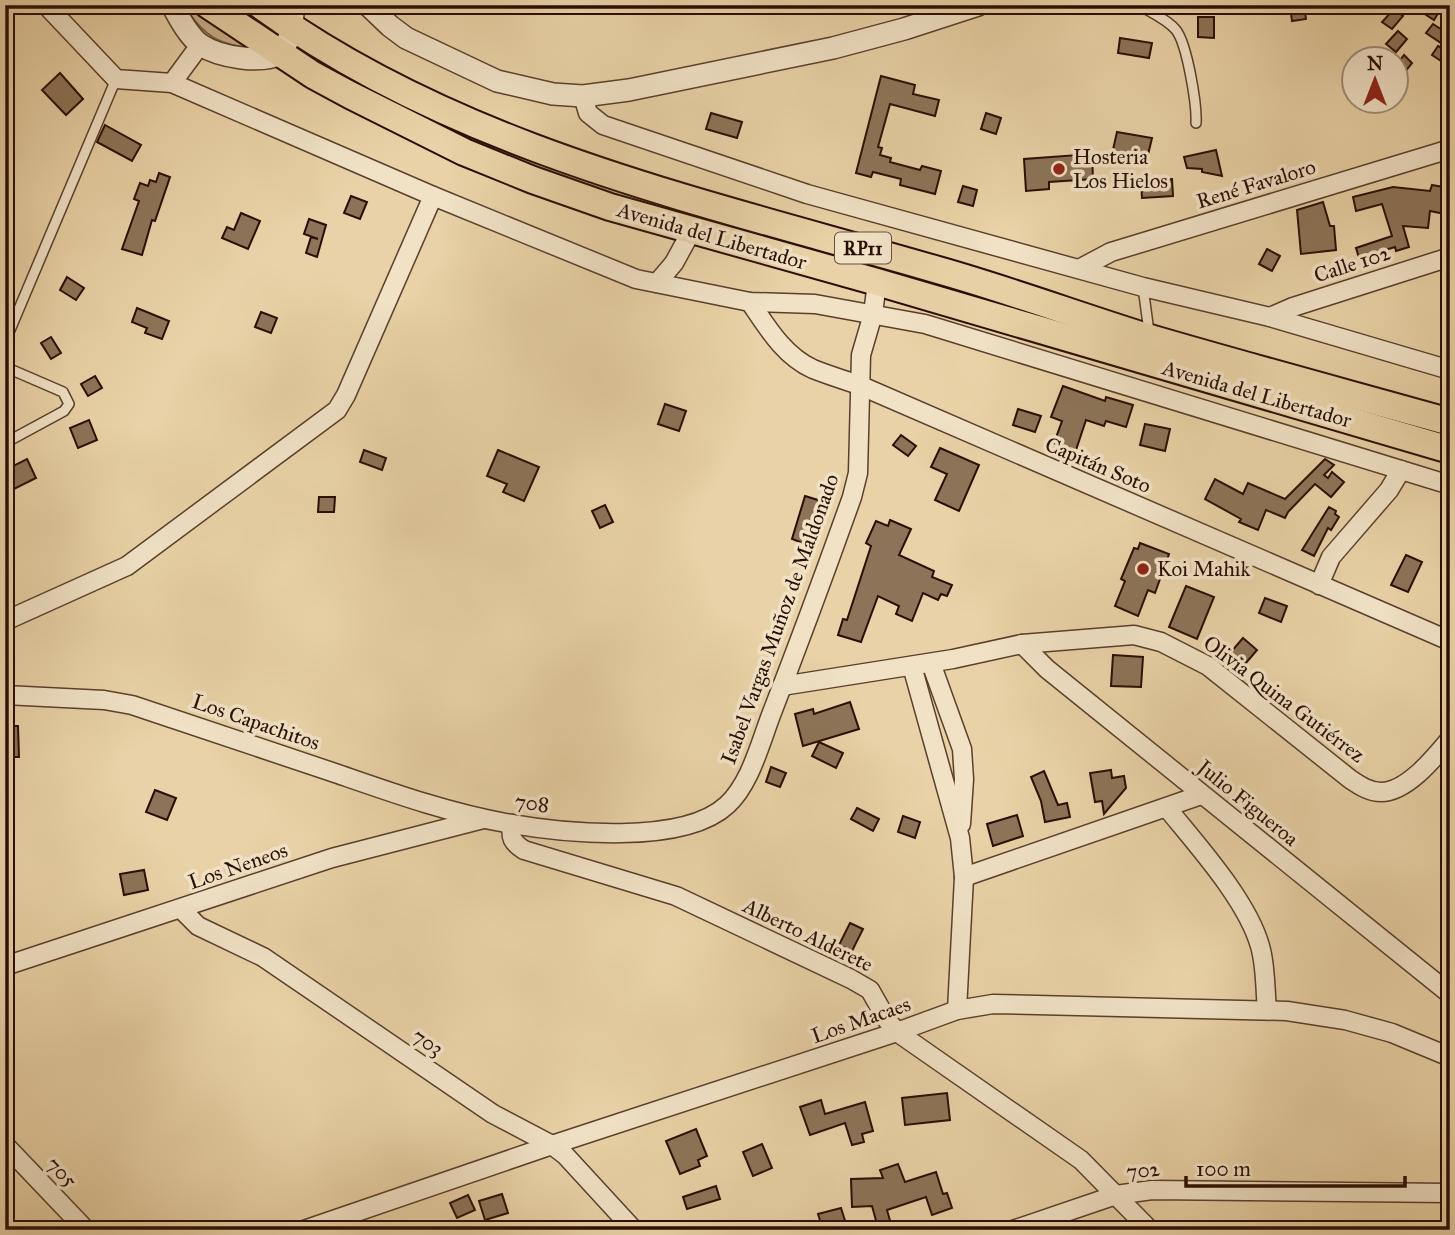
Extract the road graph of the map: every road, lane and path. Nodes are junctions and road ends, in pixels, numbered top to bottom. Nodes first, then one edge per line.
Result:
1 (47, 5) edge
2 (172, 5) edge
3 (208, 5) edge
4 (260, 5) edge
5 (368, 5) edge
6 (978, 5) edge
7 (1139, 5) edge
8 (293, 18) edge
9 (200, 45) junction
10 (280, 54) junction
11 (116, 79) junction
12 (172, 83) junction
13 (583, 96) junction
14 (1196, 123) dead end
15 (1450, 149) edge
16 (433, 196) junction
17 (692, 230) junction
18 (1450, 257) edge
19 (1079, 269) junction
20 (942, 271) junction
21 (877, 282) junction
22 (657, 283) junction
23 (1143, 287) junction
24 (933, 299) junction
25 (750, 302) junction
26 (873, 314) junction
27 (1270, 317) junction
28 (925, 324) junction
29 (1150, 338) junction
30 (5, 342) edge
31 (5, 367) edge
32 (1450, 370) edge
33 (859, 385) junction
34 (1450, 422) edge
35 (5, 443) edge
36 (1450, 450) edge
37 (1401, 470) junction
38 (1450, 485) edge
39 (1319, 584) junction
40 (5, 621) edge
41 (1450, 641) edge
42 (1022, 644) junction
43 (931, 663) junction
44 (912, 666) junction
45 (782, 687) junction
46 (5, 695) edge
47 (1450, 739) edge
48 (1201, 795) junction
49 (1167, 808) junction
50 (487, 818) junction
51 (512, 824) junction
52 (570, 831) joint
53 (960, 838) junction
54 (964, 877) junction
55 (181, 909) junction
56 (5, 966) edge
57 (1450, 995) edge
58 (957, 1010) junction
59 (1267, 1010) junction
60 (897, 1032) junction
61 (1450, 1057) edge
62 (5, 1145) edge
63 (552, 1145) junction
64 (1450, 1194) edge
65 (1116, 1195) junction
66 (86, 1230) edge
67 (304, 1230) edge
68 (634, 1230) edge
69 (1013, 1230) edge
70 (1150, 1230) edge

1 - 11 street
2 - 9 street
3 - 10 main road, Avenida del Libertador / RP11
4 - 8 main road, Avenida del Libertador / RP11
5 - 13 street
6 - 13 street
7 - 14 lane
8 - 10 street
8 - 20 main road, Avenida del Libertador / RP11
9 - 10 street
9 - 12 street
10 - 17 main road, Avenida del Libertador / RP11
11 - 12 street, Avenida del Libertador
11 - 30 lane
12 - 16 street, Avenida del Libertador
13 - 19 street
15 - 19 street, René Favaloro
16 - 22 street, Avenida del Libertador
16 - 40 street
17 - 21 main road, Avenida del Libertador / RP11
17 - 22 street
18 - 27 street, Calle 102
19 - 23 street
20 - 24 street
20 - 29 main road, Avenida del Libertador / RP11
21 - 24 main road, Avenida del Libertador / RP11
21 - 26 street, Isabel Vargas Muñoz de Maldonado
22 - 25 street, Avenida del Libertador
23 - 27 street
23 - 29 lane
24 - 28 street
24 - 36 main road, Avenida del Libertador / RP11
25 - 26 street, Avenida del Libertador
25 - 33 street, Capitán Soto
26 - 28 street, Avenida del Libertador
26 - 33 street, Isabel Vargas Muñoz de Maldonado
27 - 32 street
28 - 37 street, Avenida del Libertador
29 - 34 main road, Avenida del Libertador / RP11
31 - 35 lane
33 - 39 street, Capitán Soto
33 - 45 street, Isabel Vargas Muñoz de Maldonado
37 - 38 street, Avenida del Libertador
37 - 39 street
39 - 41 street, Capitán Soto
42 - 43 street, Olivia Quina Gutiérrez
42 - 47 street, Olivia Quina Gutiérrez
42 - 48 street, Julio Figueroa
43 - 44 street, Olivia Quina Gutiérrez
43 - 53 street
44 - 45 street, Olivia Quina Gutiérrez
44 - 53 street
45 - 52 street, Isabel Vargas Muñoz de Maldonado
46 - 50 street, Los Capachitos
48 - 49 street
48 - 57 street, Julio Figueroa
49 - 54 street
49 - 59 street
50 - 51 street, 708
50 - 55 street, Los Neneos
51 - 52 street, 708
51 - 60 street, Alberto Alderete
53 - 54 street
54 - 58 street
55 - 56 street, Los Neneos
55 - 63 street, 703
58 - 59 street, Los Macaes
58 - 60 street, Los Macaes
59 - 61 street, Los Macaes
60 - 63 street, Los Macaes
60 - 65 street, Alberto Alderete
62 - 66 street, 705
63 - 67 street, Los Macaes
63 - 68 street, 703
64 - 65 street, 702
65 - 69 street, 702
65 - 70 street, Alberto Alderete

